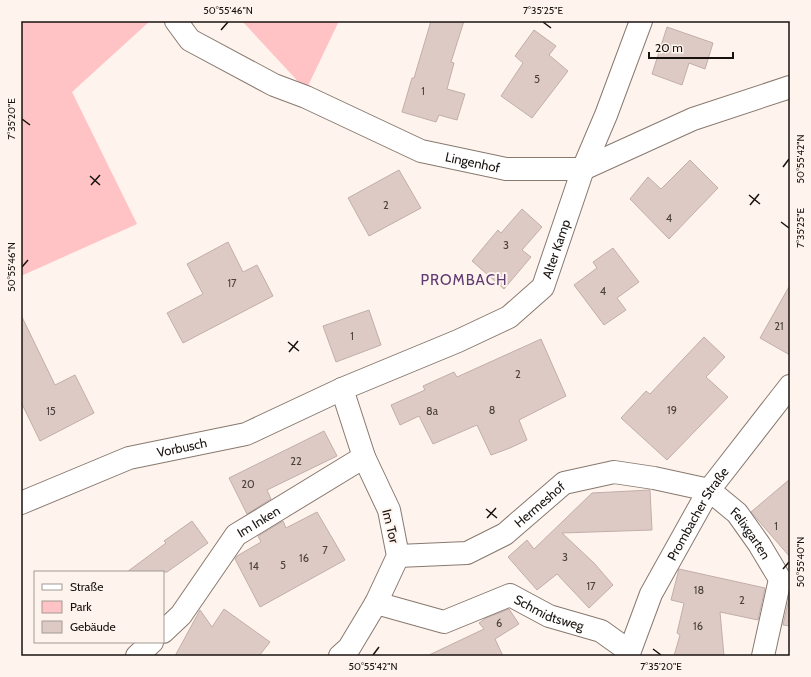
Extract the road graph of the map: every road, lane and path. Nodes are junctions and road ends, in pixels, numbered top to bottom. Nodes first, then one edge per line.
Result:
1 (176, 21) edge
2 (641, 21) edge
3 (790, 87) edge
4 (583, 169) junction
5 (790, 386) edge
6 (342, 389) junction
7 (364, 457) junction
8 (709, 490) junction
9 (21, 503) edge
10 (398, 556) junction
11 (376, 603) junction
12 (164, 631) edge
13 (151, 643) edge
14 (629, 654) edge
15 (137, 656) edge
16 (340, 656) edge
17 (763, 656) edge

1 - 4 street, Lingenhof
2 - 4 street, Alter Kamp
3 - 4 street, Lingenhof
4 - 6 street, Alter Kamp
5 - 8 street, Prombacher Straße
6 - 7 street, Im Tor
6 - 9 street, Vorbusch
7 - 10 street, Im Tor
7 - 12 street, Im Inken
8 - 10 street, Hermeshof
8 - 14 street, Prombacher Straße
8 - 17 street, Felixgarten
10 - 11 street, Im Tor
11 - 14 street, Schmidtsweg
11 - 16 street, Im Tor
13 - 15 street

